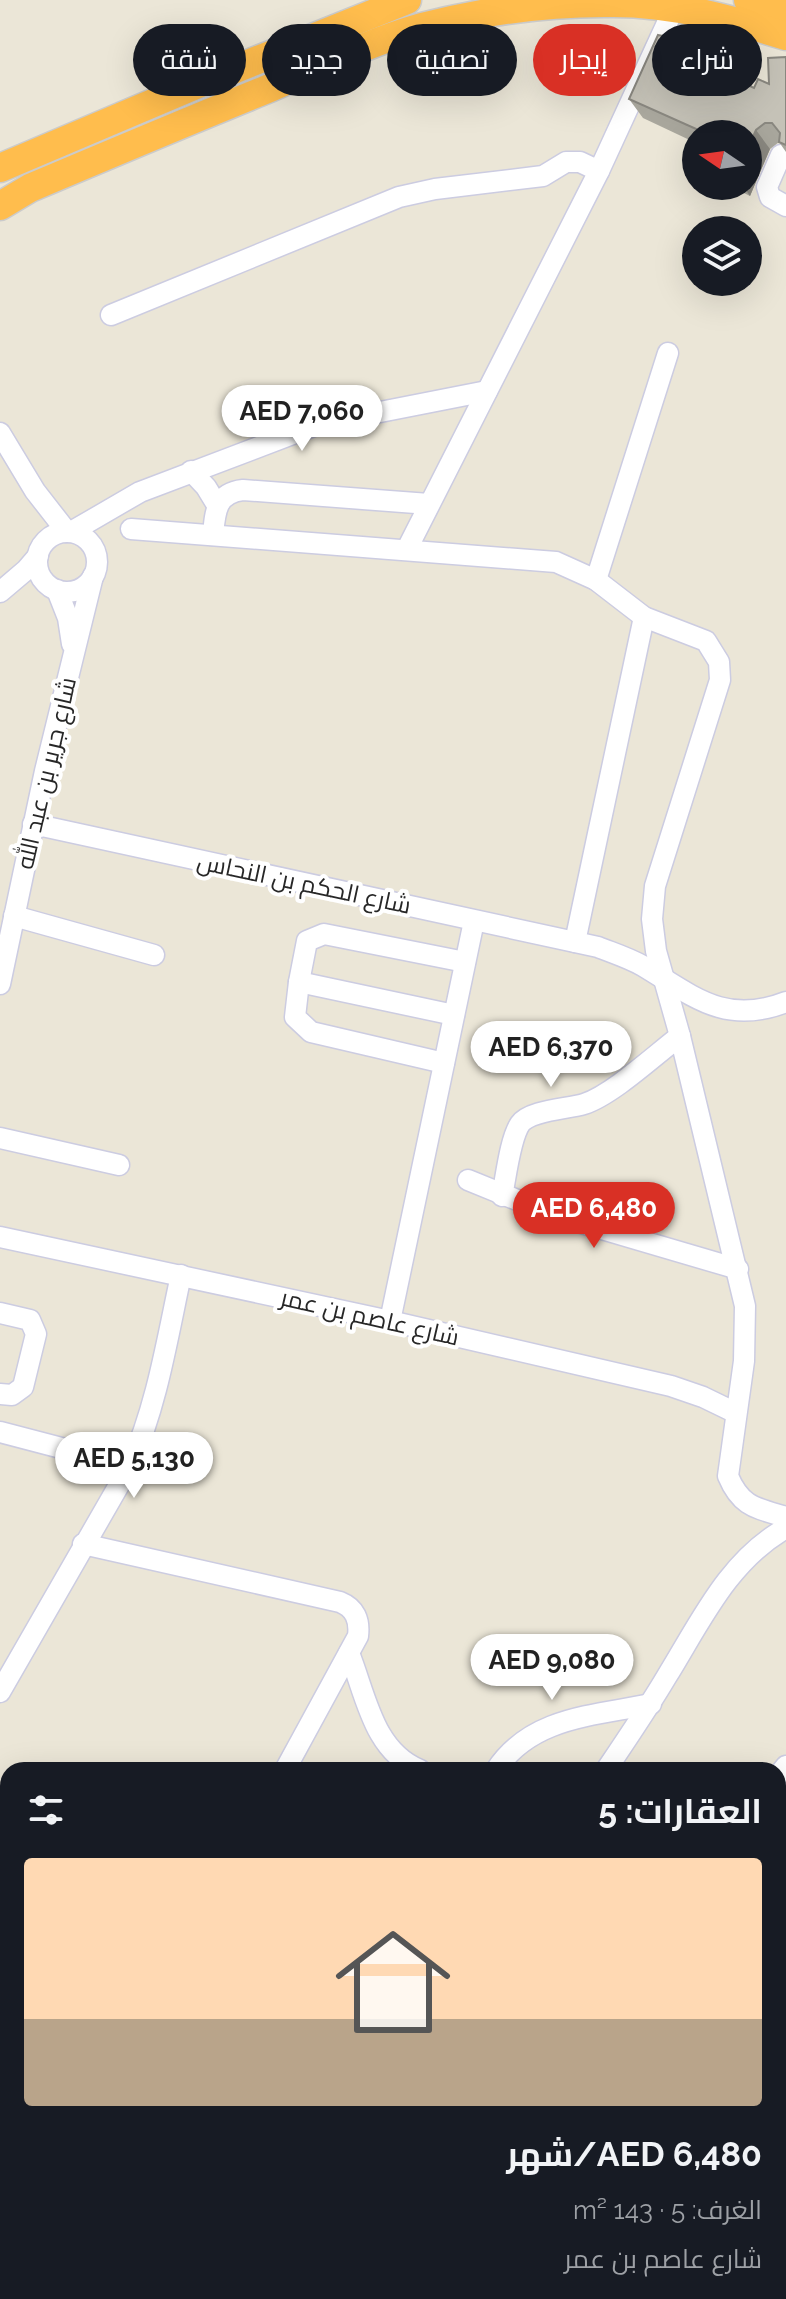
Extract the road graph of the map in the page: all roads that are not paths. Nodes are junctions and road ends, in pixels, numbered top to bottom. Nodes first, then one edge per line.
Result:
1 (407, 0) edge
2 (748, 0) edge
3 (674, 8) junction
4 (786, 13) edge
5 (786, 36) edge
6 (781, 155) edge
7 (0, 168) edge
8 (599, 171) junction
9 (0, 206) edge
10 (786, 206) edge
11 (111, 315) dead end
12 (668, 353) dead end
13 (487, 391) junction
14 (0, 433) edge
15 (215, 461) junction
16 (191, 471) junction
17 (35, 491) junction
18 (225, 498) junction
19 (429, 504) junction
20 (114, 508) junction
21 (131, 529) dead end
22 (69, 532) junction
23 (213, 535) junction
24 (407, 549) junction
25 (40, 550) junction
26 (94, 550) junction
27 (93, 576) junction
28 (596, 580) junction
29 (52, 587) junction
30 (0, 592) edge
31 (644, 617) junction
32 (72, 656) junction
33 (33, 824) junction
34 (14, 916) junction
35 (474, 921) junction
36 (575, 942) junction
37 (154, 955) dead end
38 (465, 962) junction
39 (664, 980) junction
40 (299, 982) junction
41 (0, 984) edge
42 (786, 1002) edge
43 (454, 1015) junction
44 (680, 1036) junction
45 (444, 1063) junction
46 (0, 1138) edge
47 (119, 1165) dead end
48 (468, 1180) dead end
49 (502, 1196) junction
50 (0, 1237) edge
51 (738, 1269) junction
52 (181, 1275) junction
53 (0, 1313) edge
54 (390, 1321) junction
55 (0, 1394) edge
56 (736, 1413) junction
57 (0, 1432) edge
58 (130, 1466) junction
59 (786, 1517) edge
60 (786, 1528) edge
61 (83, 1544) junction
62 (349, 1653) junction
63 (0, 1692) edge
64 (651, 1704) junction
65 (289, 1762) edge
66 (406, 1762) edge
67 (502, 1762) edge
68 (611, 1762) edge

1 - 7 highway
2 - 4 highway
3 - 5 highway
3 - 8 street
3 - 9 highway
6 - 10 street
8 - 11 street
8 - 13 street
12 - 28 street
13 - 15 street
13 - 19 street
14 - 17 street
15 - 16 street
15 - 18 street
16 - 18 street
16 - 20 street
17 - 22 street
17 - 25 street
18 - 19 street
18 - 23 street
19 - 24 street
20 - 22 street
20 - 26 street
21 - 23 street
22 - 25 street
22 - 26 street
23 - 24 street
24 - 28 street
25 - 29 street
25 - 30 street
26 - 27 street
27 - 29 street
27 - 32 street, شارع جرير بن عبد الله
28 - 31 street
29 - 30 street
29 - 32 street, شارع جرير بن عبد الله
31 - 36 street
31 - 39 street
32 - 33 street, شارع جرير بن عبد الله
33 - 34 street, شارع جرير بن عبد الله
33 - 35 street, شارع الحكم بن النحاس
34 - 37 street
34 - 41 street, شارع جرير بن عبد الله
35 - 36 street, شارع الحكم بن النحاس
35 - 38 street
36 - 39 street, شارع الحكم بن النحاس
38 - 40 street
38 - 43 street
39 - 42 street, شارع الحكم بن النحاس
39 - 44 street
40 - 43 street
40 - 45 street
43 - 45 street
44 - 49 street
44 - 51 street
45 - 54 street
46 - 47 street
48 - 49 street
49 - 51 street
50 - 52 street, شارع عاصم بن عمر
51 - 56 street
52 - 54 street, شارع عاصم بن عمر
52 - 58 street
53 - 55 street
54 - 56 street, شارع عاصم بن عمر
56 - 59 street
57 - 58 street
58 - 61 street
60 - 64 street
61 - 62 street
61 - 63 street
62 - 65 street
62 - 66 street
64 - 67 street
64 - 68 street

